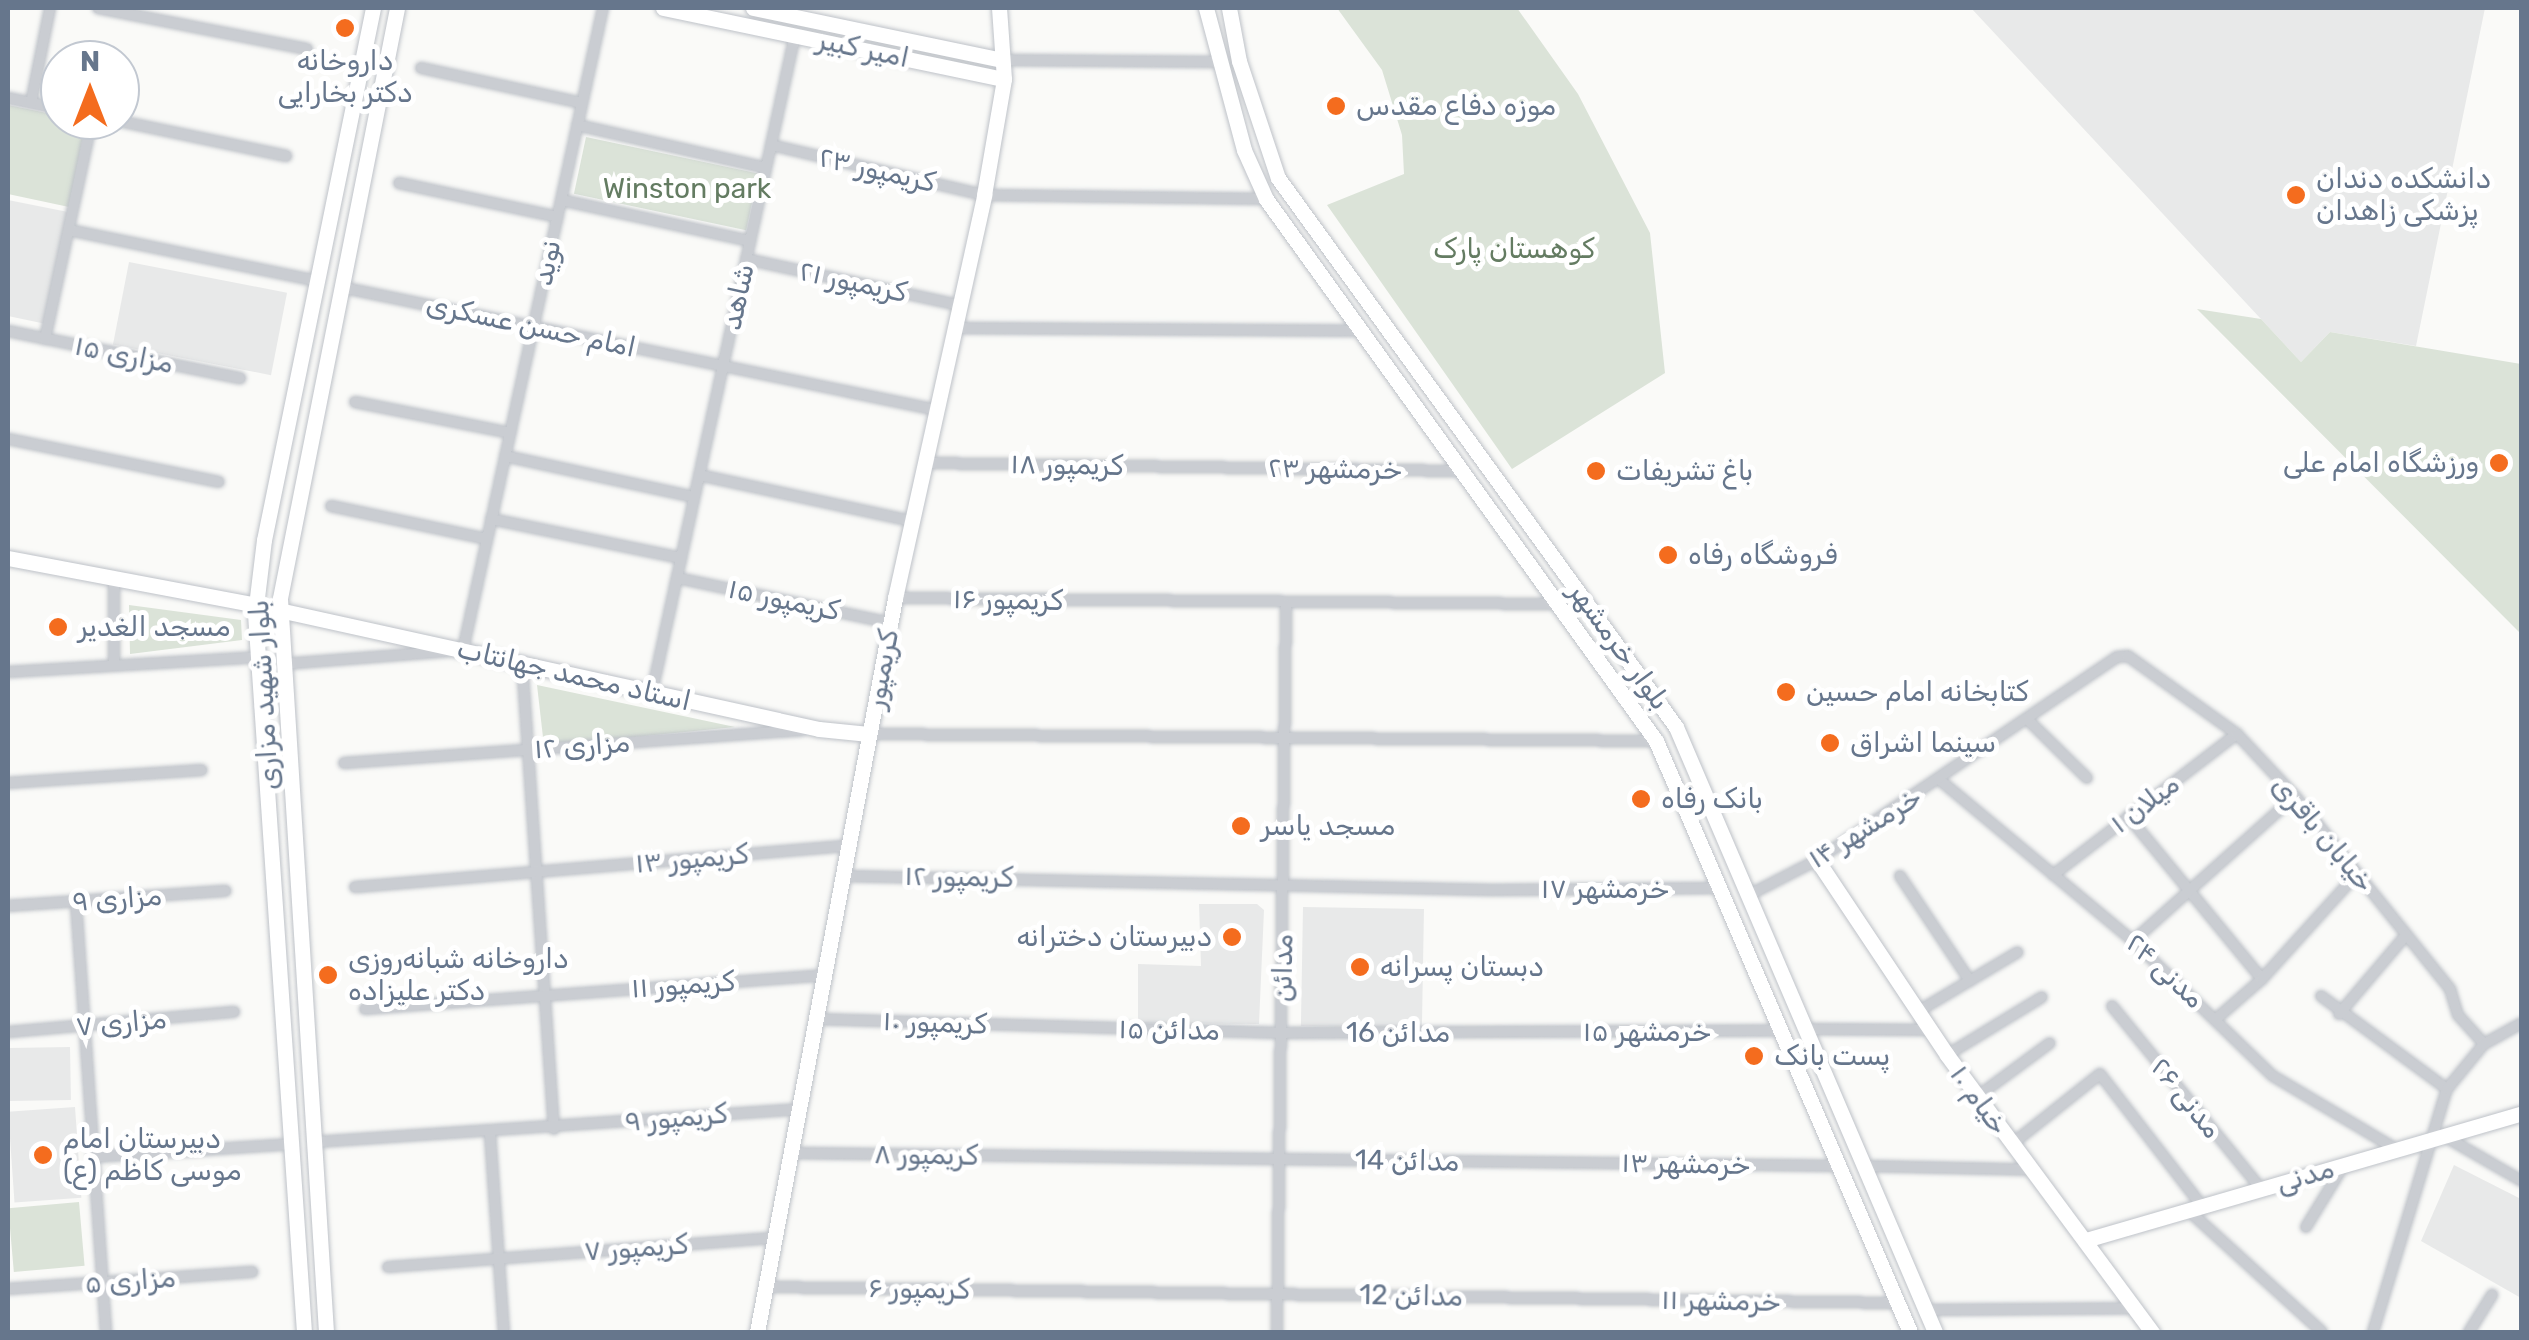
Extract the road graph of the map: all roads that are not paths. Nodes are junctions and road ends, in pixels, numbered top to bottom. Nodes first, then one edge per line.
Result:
1 (50, 8) edge
2 (98, 8) edge
3 (373, 8) edge
4 (397, 8) edge
5 (603, 8) edge
6 (663, 8) edge
7 (753, 8) edge
8 (998, 8) edge
9 (1206, 8) edge
10 (1229, 8) edge
11 (794, 35) junction
12 (306, 49) dead end
13 (1002, 60) junction
14 (1218, 62) junction
15 (421, 68) dead end
16 (1004, 79) junction
17 (8, 98) edge
18 (31, 103) junction
19 (582, 103) junction
20 (40, 105) edge
21 (140, 125) edge
22 (577, 125) junction
23 (88, 140) edge
24 (770, 145) junction
25 (286, 156) dead end
26 (766, 168) junction
27 (399, 184) dead end
28 (984, 195) junction
29 (1266, 199) junction
30 (560, 200) junction
31 (557, 217) junction
32 (68, 230) junction
33 (750, 240) junction
34 (746, 259) junction
35 (317, 282) junction
36 (340, 286) junction
37 (959, 305) junction
38 (533, 326) junction
39 (954, 328) junction
40 (8, 331) edge
41 (1357, 331) junction
42 (45, 339) junction
43 (723, 365) junction
44 (240, 378) dead end
45 (1423, 382) junction
46 (1404, 394) junction
47 (354, 402) dead end
48 (291, 407) junction
49 (936, 410) junction
50 (314, 412) junction
51 (510, 434) junction
52 (8, 439) edge
53 (505, 456) junction
54 (925, 463) junction
55 (1210, 468) joint
56 (1461, 471) junction
57 (699, 475) junction
58 (219, 482) dead end
59 (694, 497) junction
60 (331, 506) dead end
61 (491, 519) junction
62 (912, 521) junction
63 (486, 538) junction
64 (8, 558) edge
65 (681, 558) junction
66 (677, 578) junction
67 (114, 580) junction
68 (896, 598) junction
69 (1286, 604) junction
70 (1559, 604) junction
71 (256, 606) junction
72 (279, 610) junction
73 (890, 623) junction
74 (463, 650) junction
75 (2128, 656) joint
76 (257, 657) junction
77 (522, 661) junction
78 (114, 662) junction
79 (283, 664) junction
80 (8, 672) edge
81 (652, 692) junction
82 (2028, 720) junction
83 (819, 729) junction
84 (870, 734) junction
85 (2237, 734) junction
86 (1284, 738) junction
87 (1656, 741) junction
88 (528, 750) junction
89 (344, 762) dead end
90 (202, 770) dead end
91 (2088, 778) dead end
92 (1941, 781) junction
93 (8, 783) edge
94 (2295, 796) junction
95 (2128, 816) junction
96 (848, 846) junction
97 (1816, 860) junction
98 (536, 872) junction
99 (2357, 874) junction
100 (2053, 875) junction
101 (842, 876) junction
102 (1900, 876) dead end
103 (1284, 884) junction
104 (354, 887) dead end
105 (1719, 888) junction
106 (226, 891) dead end
107 (2193, 892) junction
108 (1747, 896) junction
109 (76, 902) junction
110 (8, 906) edge
111 (2406, 935) junction
112 (2134, 941) junction
113 (2018, 952) dead end
114 (823, 975) junction
115 (2262, 979) junction
116 (1970, 982) junction
117 (544, 996) junction
118 (2320, 996) dead end
119 (2042, 997) dead end
120 (2112, 1006) dead end
121 (365, 1009) dead end
122 (234, 1012) dead end
123 (1917, 1012) junction
124 (2339, 1014) junction
125 (814, 1019) junction
126 (2216, 1019) junction
127 (2522, 1023) edge
128 (85, 1026) junction
129 (1056, 1028) joint
130 (1805, 1029) junction
131 (1780, 1030) junction
132 (1930, 1030) junction
133 (8, 1032) edge
134 (1282, 1033) junction
135 (1513, 1033) joint
136 (2050, 1042) dead end
137 (2484, 1044) junction
138 (1947, 1055) junction
139 (2448, 1089) junction
140 (1978, 1096) junction
141 (797, 1108) junction
142 (2522, 1113) edge
143 (554, 1129) junction
144 (490, 1133) junction
145 (2436, 1138) junction
146 (317, 1142) junction
147 (292, 1144) junction
148 (2012, 1144) junction
149 (2396, 1149) junction
150 (789, 1153) junction
151 (93, 1157) junction
152 (1279, 1159) junction
153 (1534, 1162) joint
154 (2344, 1164) junction
155 (1839, 1166) junction
156 (1864, 1166) junction
157 (2035, 1170) junction
158 (2522, 1181) edge
159 (2261, 1189) junction
160 (2195, 1208) junction
161 (2306, 1227) dead end
162 (774, 1238) junction
163 (2088, 1239) junction
164 (1896, 1242) junction
165 (1873, 1246) junction
166 (499, 1258) junction
167 (388, 1266) dead end
168 (252, 1272) dead end
169 (103, 1282) junction
170 (765, 1287) junction
171 (8, 1289) edge
172 (1277, 1294) junction
173 (2492, 1295) dead end
174 (1544, 1298) joint
175 (1898, 1303) junction
176 (2135, 1308) junction
177 (1925, 1310) junction
178 (106, 1332) edge
179 (304, 1332) edge
180 (326, 1332) edge
181 (504, 1332) edge
182 (757, 1332) edge
183 (1277, 1332) edge
184 (1910, 1332) edge
185 (1935, 1332) edge
186 (2152, 1332) edge
187 (2322, 1332) edge
188 (2373, 1332) edge
189 (2468, 1332) edge

1 - 18 street
2 - 12 street
3 - 35 main road, بلوار شهید مزاری
4 - 36 main road, بلوار شهید مزاری
5 - 19 street, نوید
6 - 11 main road, امیر کبیر
7 - 13 main road
8 - 13 main road, کریمپور
9 - 14 main road, بلوار خرمشهر
10 - 45 main road, بلوار خرمشهر
11 - 16 main road, امیر کبیر
11 - 24 street, شاهد
13 - 14 street
13 - 16 main road, کریمپور
14 - 29 main road, بلوار خرمشهر
15 - 19 street
16 - 28 main road, کریمپور
17 - 18 street
18 - 20 street
19 - 22 street, نوید
21 - 25 street
22 - 26 street
22 - 30 street, نوید
23 - 32 street
24 - 26 street, شاهد
24 - 28 street, کریمپور ۲۳
26 - 33 street, شاهد
27 - 31 street
28 - 29 street, کریمپور ۲۳
28 - 37 main road, کریمپور
29 - 41 main road, بلوار خرمشهر
30 - 31 street, نوید
30 - 33 street
31 - 38 street, نوید
32 - 35 street
32 - 42 street
33 - 34 street, شاهد
34 - 37 street, کریمپور ۲۱
34 - 43 street, شاهد
35 - 48 main road, بلوار شهید مزاری
36 - 38 street, امام حسن عسکری
36 - 50 main road, بلوار شهید مزاری
37 - 39 main road, کریمپور
38 - 43 street, امام حسن عسکری
38 - 51 street, نوید
39 - 41 street
39 - 49 main road, کریمپور
40 - 42 street, مزاری ۱۵
41 - 46 main road, بلوار خرمشهر
42 - 44 street, مزاری ۱۵
43 - 49 street, امام حسن عسکری
43 - 57 street, شاهد
45 - 46 main road
45 - 108 main road, بلوار خرمشهر
46 - 56 main road, بلوار خرمشهر
47 - 51 street
48 - 50 main road
48 - 71 main road, بلوار شهید مزاری
49 - 54 main road, کریمپور
50 - 72 main road, بلوار شهید مزاری
51 - 53 street, نوید
52 - 58 street
53 - 59 street
53 - 61 street, نوید
54 - 55 street, کریمپور ۱۸
54 - 62 main road, کریمپور
55 - 56 street, خرمشهر ۲۳
56 - 70 main road, بلوار خرمشهر
57 - 59 street, شاهد
57 - 62 street
59 - 65 street, شاهد
60 - 63 street
61 - 63 street, نوید
61 - 65 street
62 - 68 main road, کریمپور
63 - 74 street, نوید
64 - 67 main road
65 - 66 street, شاهد
66 - 73 street, کریمپور ۱۵
66 - 81 street, شاهد
67 - 71 main road
67 - 78 street
68 - 69 street, کریمپور ۱۶
68 - 73 main road, کریمپور
69 - 70 street, کریمپور ۱۶
69 - 86 street, مدائن
70 - 87 main road, بلوار خرمشهر
71 - 76 main road, بلوار شهید مزاری
72 - 74 main road, استاد محمد جهانتاب
72 - 79 main road, بلوار شهید مزاری
73 - 84 main road, کریمپور
74 - 77 main road, استاد محمد جهانتاب
74 - 79 street
75 - 82 street, خرمشهر ۱۴
75 - 85 street, خیابان باقری
76 - 78 street
76 - 147 main road, بلوار شهید مزاری
77 - 81 main road, استاد محمد جهانتاب
77 - 88 street
78 - 80 street
79 - 146 main road, بلوار شهید مزاری
81 - 83 main road, استاد محمد جهانتاب
82 - 91 street
82 - 92 street, خرمشهر ۱۴
83 - 84 main road, استاد محمد جهانتاب
83 - 88 street, مزاری ۱۲
84 - 86 street
84 - 96 main road, کریمپور
85 - 94 street, خیابان باقری
85 - 95 street, میلان ۱
86 - 87 street
86 - 103 street, مدائن
87 - 105 main road, بلوار خرمشهر
88 - 89 street, مزاری ۱۲
88 - 98 street
90 - 93 street
92 - 97 street, خرمشهر ۱۴
92 - 100 street, مدنی ۲۴
94 - 99 street, خیابان باقری
94 - 107 street
95 - 100 street, میلان ۱
95 - 107 street
96 - 98 street, کریمپور ۱۳
96 - 101 main road, کریمپور
97 - 108 street, خرمشهر ۱۴
97 - 123 main road, خیام ۱۰
98 - 104 street, کریمپور ۱۳
98 - 117 street
99 - 111 street, خیابان باقری
99 - 115 street
100 - 112 street, مدنی ۲۴
101 - 103 street, کریمپور ۱۲
101 - 114 main road, کریمپور
102 - 116 street
103 - 105 street, خرمشهر ۱۷
103 - 134 street, مدائن
105 - 131 main road, بلوار خرمشهر
106 - 109 street, مزاری ۹
107 - 112 street
107 - 115 street
108 - 130 main road, بلوار خرمشهر
109 - 110 street, مزاری ۹
109 - 128 street
111 - 124 street
111 - 137 street, خیابان باقری
112 - 126 street, مدنی ۲۴
113 - 116 street
114 - 117 street, کریمپور ۱۱
114 - 125 main road, کریمپور
115 - 126 street
116 - 123 street
117 - 121 street, کریمپور ۱۱
117 - 143 street
118 - 124 street
119 - 138 street
120 - 159 street, مدنی ۲۶
122 - 128 street, مزاری ۷
123 - 132 main road, خیام ۱۰
124 - 139 street
125 - 129 street, کریمپور ۱۰
125 - 141 main road, کریمپور
126 - 149 street, مدنی ۲۴
127 - 137 street
128 - 133 street, مزاری ۷
128 - 151 street
129 - 134 street, مدائن ۱۵
130 - 132 street
130 - 156 main road, بلوار خرمشهر
131 - 135 street, خرمشهر ۱۵
131 - 155 main road, بلوار خرمشهر
132 - 138 main road, خیام ۱۰
134 - 135 street, مدائن 16
134 - 152 street, مدائن
136 - 140 street
137 - 139 street
138 - 140 main road, خیام ۱۰
139 - 145 street
140 - 148 main road, خیام ۱۰
141 - 143 street, کریمپور ۹
141 - 150 main road, کریمپور
142 - 145 main road, مدنی
143 - 144 street, کریمپور ۹
144 - 146 street, کریمپور ۹
144 - 166 street
145 - 149 main road, مدنی
145 - 158 street
145 - 188 street
146 - 147 main road
146 - 180 main road, بلوار شهید مزاری
147 - 151 street
147 - 179 main road, بلوار شهید مزاری
148 - 157 main road, خیام ۱۰
148 - 160 street
149 - 154 main road, مدنی
150 - 152 street, کریمپور ۸
150 - 162 main road, کریمپور
151 - 169 street
152 - 153 street, مدائن 14
152 - 172 street, مدائن
153 - 155 street, خرمشهر ۱۳
154 - 159 main road, مدنی
154 - 161 street
155 - 165 main road, بلوار خرمشهر
156 - 157 street
156 - 164 main road, بلوار خرمشهر
157 - 163 main road, خیام ۱۰
159 - 160 main road, مدنی
160 - 163 main road, مدنی
160 - 187 street
162 - 166 street, کریمپور ۷
162 - 170 main road, کریمپور
163 - 176 main road, خیام ۱۰
164 - 165 main road
164 - 177 main road, بلوار خرمشهر
165 - 175 main road, بلوار خرمشهر
166 - 167 street, کریمپور ۷
166 - 181 street
168 - 169 street, مزاری ۵
169 - 171 street, مزاری ۵
169 - 178 street
170 - 172 street, کریمپور ۶
170 - 182 main road, کریمپور
172 - 174 street, مدائن 12
172 - 183 street, مدائن
173 - 189 street
174 - 175 street, خرمشهر ۱۱
175 - 184 main road, بلوار خرمشهر
176 - 177 street
176 - 186 main road, خیام ۱۰
177 - 185 main road, بلوار خرمشهر

